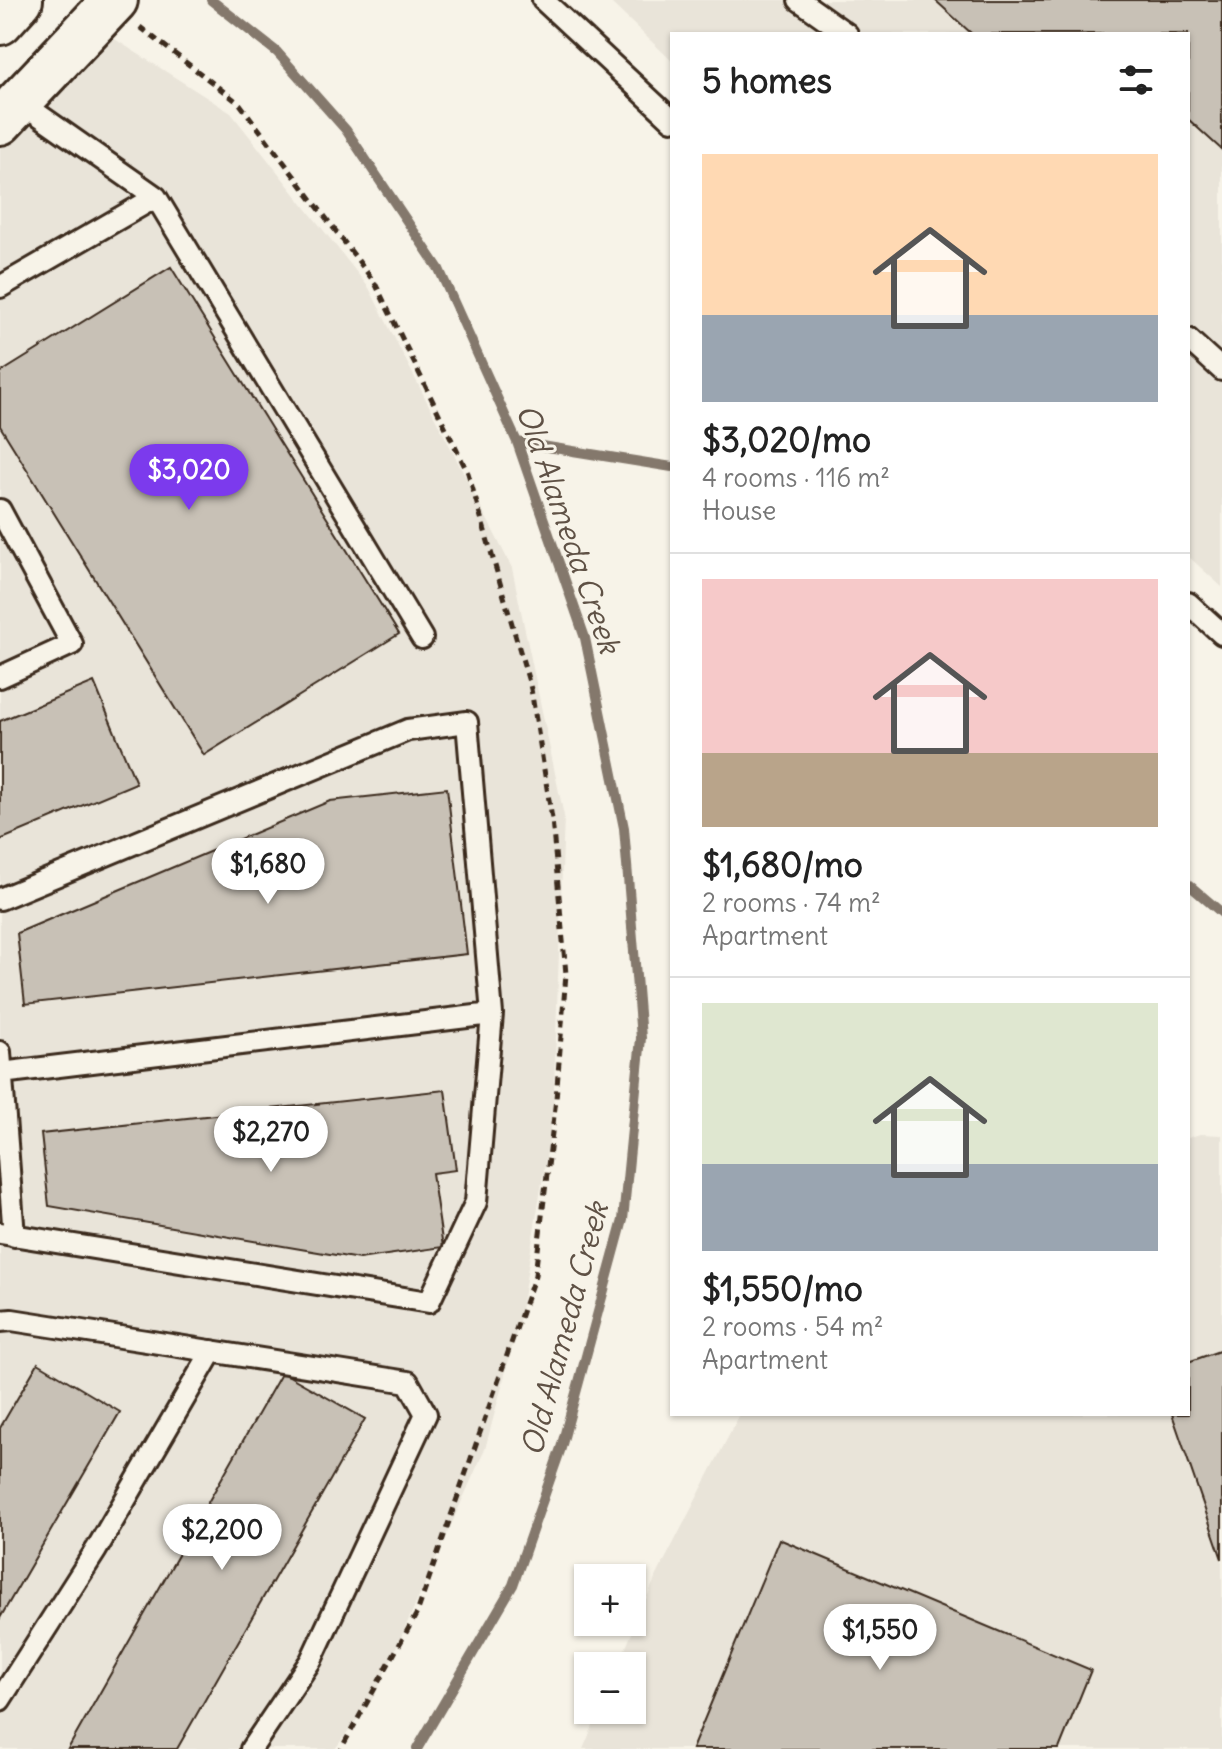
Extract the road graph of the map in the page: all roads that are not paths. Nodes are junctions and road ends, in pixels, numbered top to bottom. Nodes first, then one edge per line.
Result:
1 (20, 0) edge
2 (543, 0) edge
3 (799, 0) edge
4 (112, 2) edge
5 (0, 22) edge
6 (844, 32) edge
7 (10, 112) edge
8 (670, 118) edge
9 (156, 197) junction
10 (0, 287) edge
11 (1190, 341) edge
12 (1222, 370) edge
13 (0, 510) edge
14 (1190, 605) edge
15 (1222, 634) edge
16 (422, 638) dead end
17 (0, 677) edge
18 (0, 899) edge
19 (492, 1014) junction
20 (1, 1062) edge
21 (7, 1234) edge
22 (0, 1321) edge
23 (212, 1351) junction
24 (0, 1700) edge
25 (251, 1749) edge

1 - 5 main road
2 - 8 lane
3 - 6 lane
4 - 7 main road
7 - 9 lane
9 - 10 lane
9 - 16 lane
11 - 12 lane
13 - 17 lane
14 - 15 lane
18 - 19 lane
19 - 20 lane
19 - 21 lane
20 - 21 lane
22 - 23 lane
23 - 24 lane
23 - 25 lane

